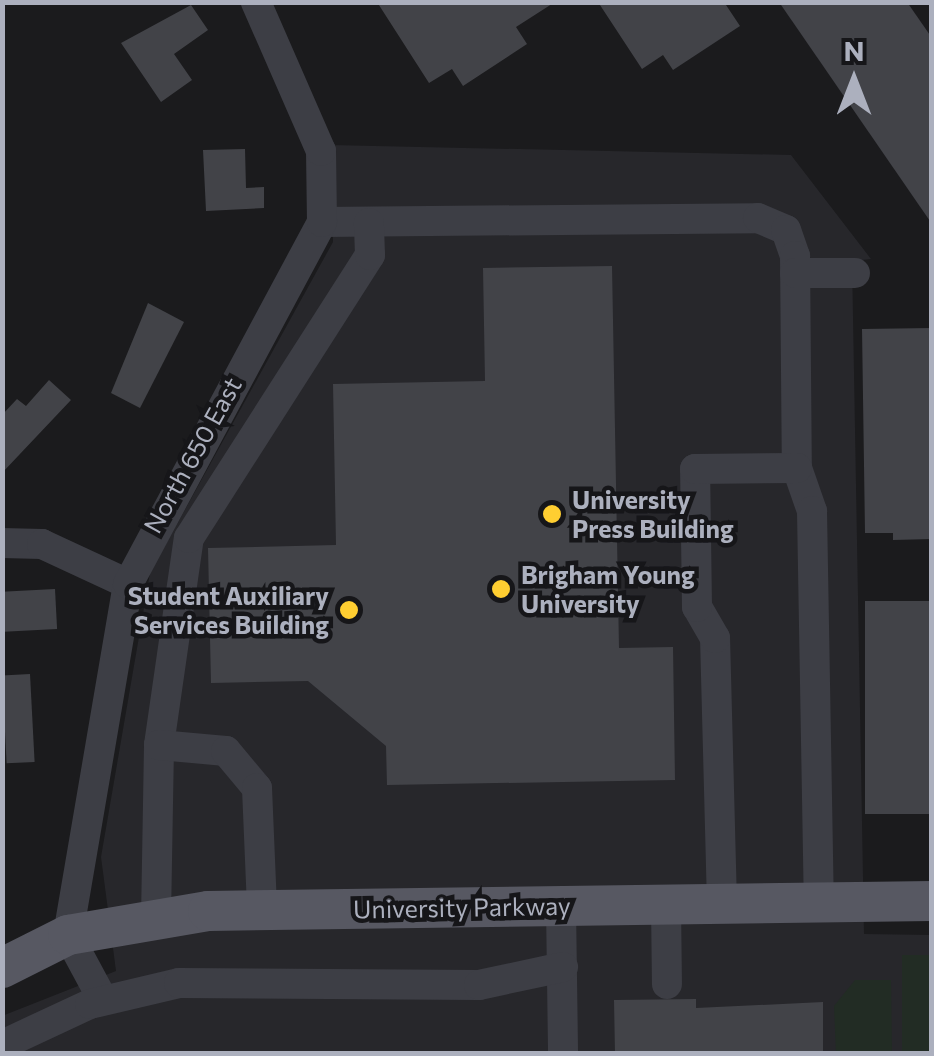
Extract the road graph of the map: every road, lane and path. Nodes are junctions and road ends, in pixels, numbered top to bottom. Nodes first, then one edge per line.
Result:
1 (256, 2) edge
2 (322, 222) junction
3 (369, 222) junction
4 (795, 274) junction
5 (855, 274) dead end
6 (797, 468) junction
7 (2, 543) edge
8 (128, 584) junction
9 (159, 744) junction
10 (932, 900) edge
11 (820, 902) junction
12 (666, 904) junction
13 (722, 904) junction
14 (561, 906) junction
15 (262, 909) junction
16 (156, 918) junction
17 (68, 935) junction
18 (562, 967) junction
19 (2, 968) edge
20 (667, 984) dead end
21 (103, 1000) junction
22 (2, 1046) edge
23 (563, 1054) edge

1 - 2 street, North 650 East
2 - 3 street
2 - 8 street, North 650 East
3 - 4 street
3 - 9 street
4 - 5 street
4 - 6 street
6 - 11 street
6 - 13 street
7 - 8 street
8 - 17 street, North 650 East
9 - 15 street
9 - 16 street
10 - 11 main road, University Parkway
11 - 13 main road, University Parkway
12 - 13 main road, University Parkway
12 - 14 main road, University Parkway
12 - 20 street
14 - 15 main road, University Parkway
14 - 18 street
15 - 16 main road, University Parkway
16 - 17 main road, University Parkway
17 - 19 main road, University Parkway
17 - 21 street
18 - 21 street
18 - 23 street
21 - 22 street

